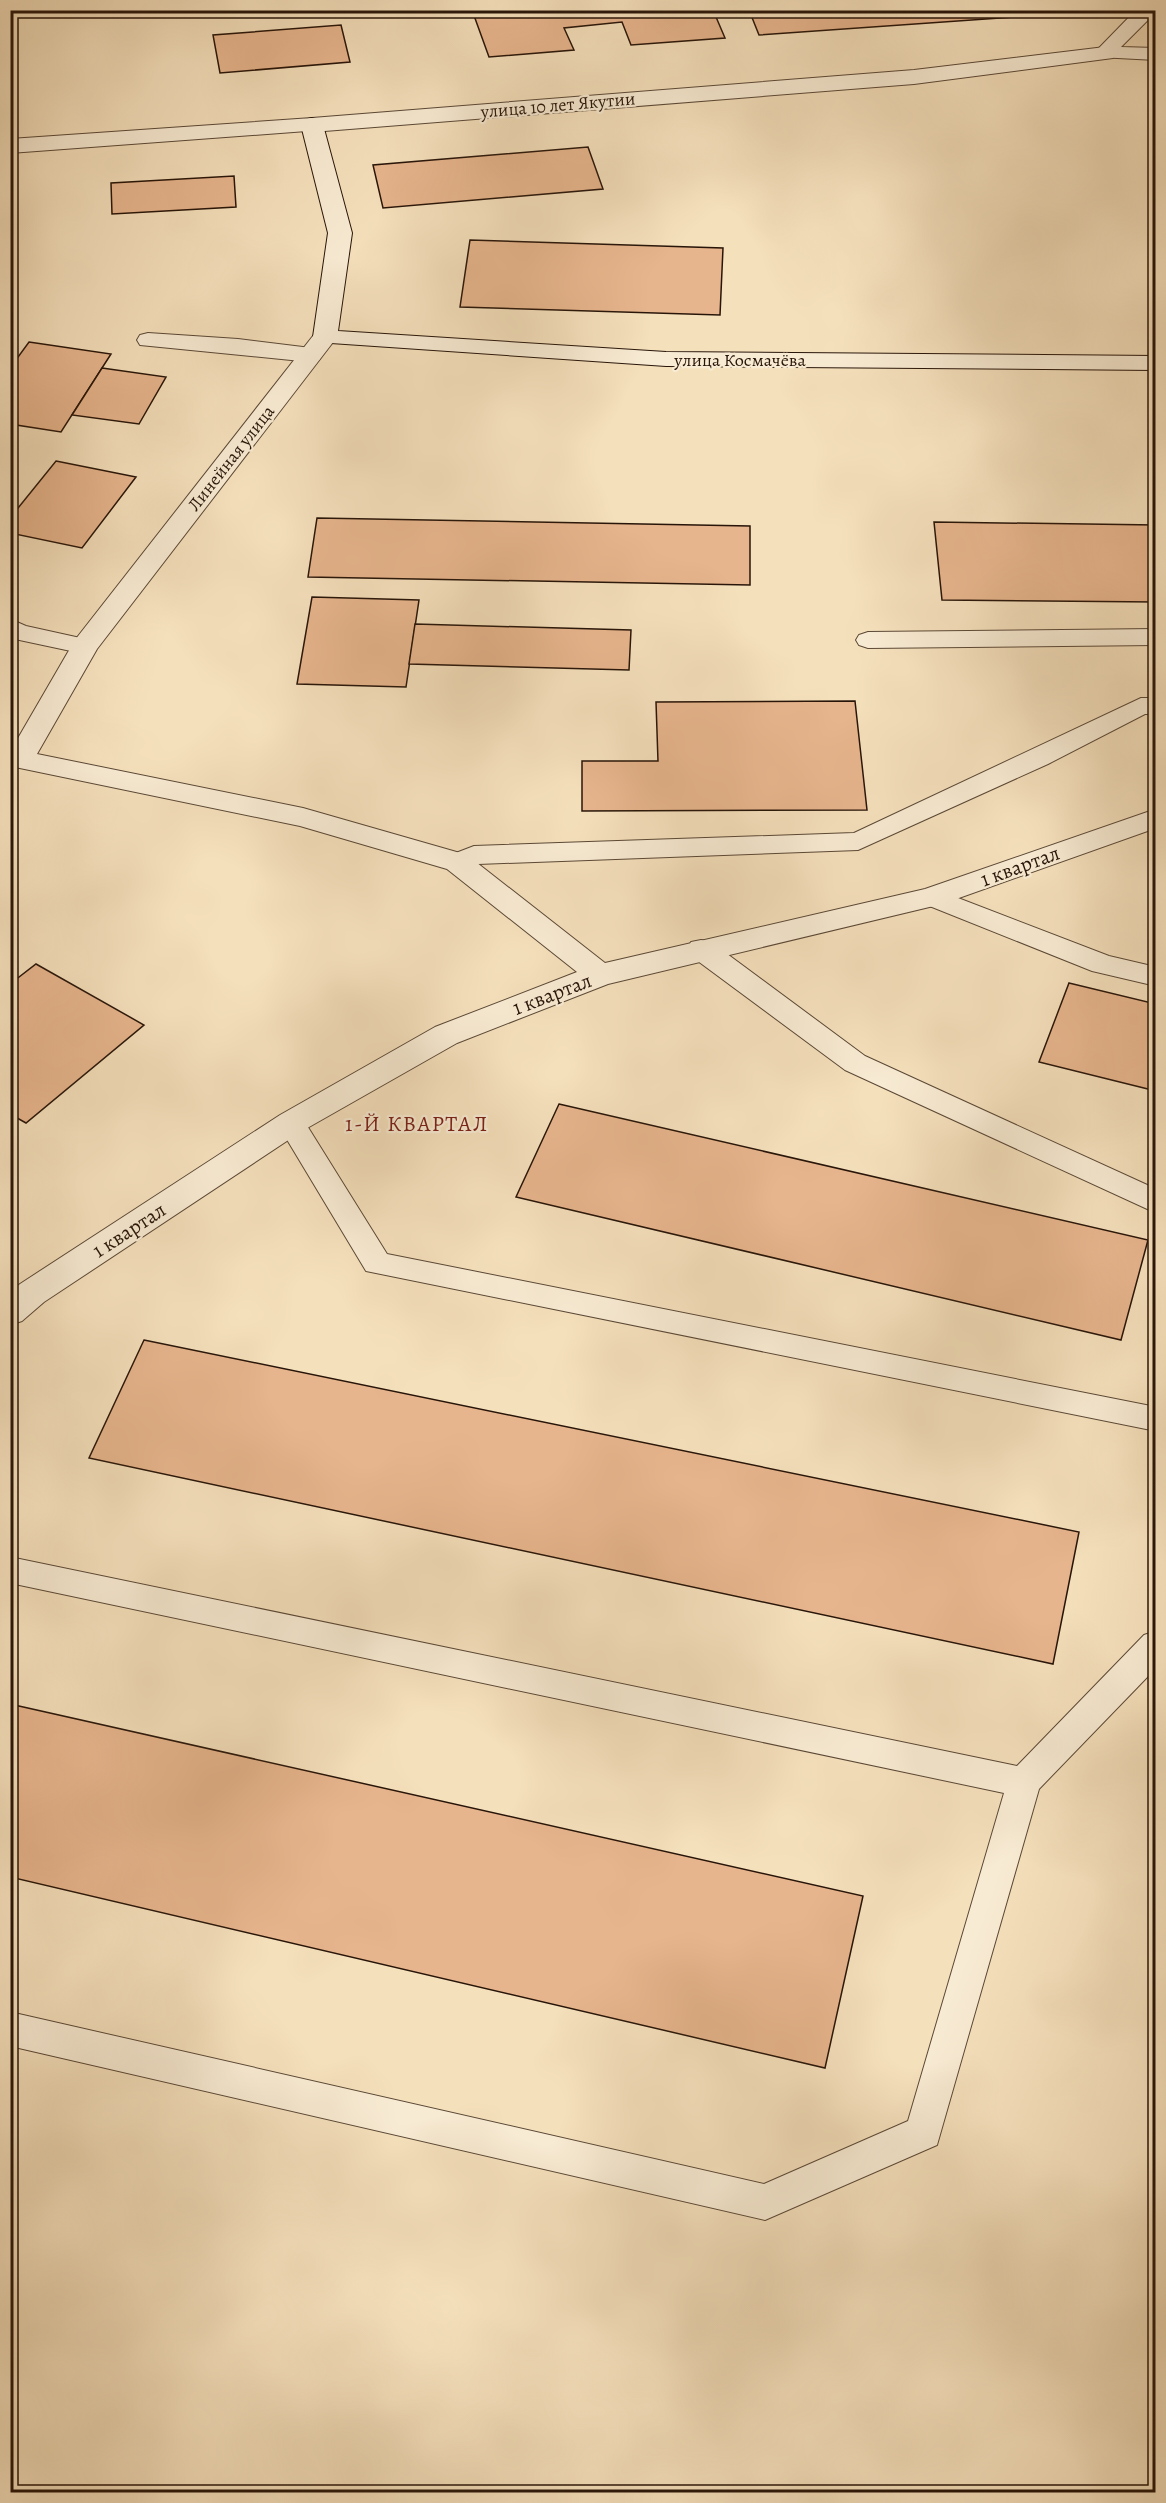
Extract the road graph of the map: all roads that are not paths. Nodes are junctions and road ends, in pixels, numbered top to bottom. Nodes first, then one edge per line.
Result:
1 (1147, 10) edge
2 (1105, 53) junction
3 (1155, 54) edge
4 (312, 125) junction
5 (10, 146) edge
6 (148, 340) dead end
7 (318, 346) junction
8 (1155, 363) edge
9 (10, 626) edge
10 (1155, 637) edge
11 (868, 640) dead end
12 (85, 646) junction
13 (1155, 706) edge
14 (15, 760) edge
15 (1155, 818) edge
16 (458, 862) junction
17 (932, 897) junction
18 (701, 949) junction
19 (600, 975) junction
20 (1155, 977) edge
21 (291, 1123) junction
22 (1155, 1202) edge
23 (10, 1311) edge
24 (1155, 1419) edge
25 (10, 1570) edge
26 (1155, 1645) edge
27 (1024, 1782) junction
28 (10, 2029) edge

1 - 2 lane
2 - 3 lane
2 - 4 street, улица 10 лет Якутии
4 - 5 street, улица 10 лет Якутии
4 - 7 street, Линейная улица
6 - 7 lane
7 - 8 street, улица Космачёва
7 - 12 street, Линейная улица
9 - 12 lane
10 - 11 lane
12 - 14 street, Линейная улица
13 - 16 lane
14 - 16 street
15 - 17 street, 1 квартал
16 - 19 street
17 - 18 street, 1 квартал
17 - 20 lane
18 - 19 street, 1 квартал
18 - 22 lane
19 - 21 street, 1 квартал
21 - 23 street, 1 квартал
21 - 24 lane
25 - 27 lane
26 - 27 lane
27 - 28 lane

